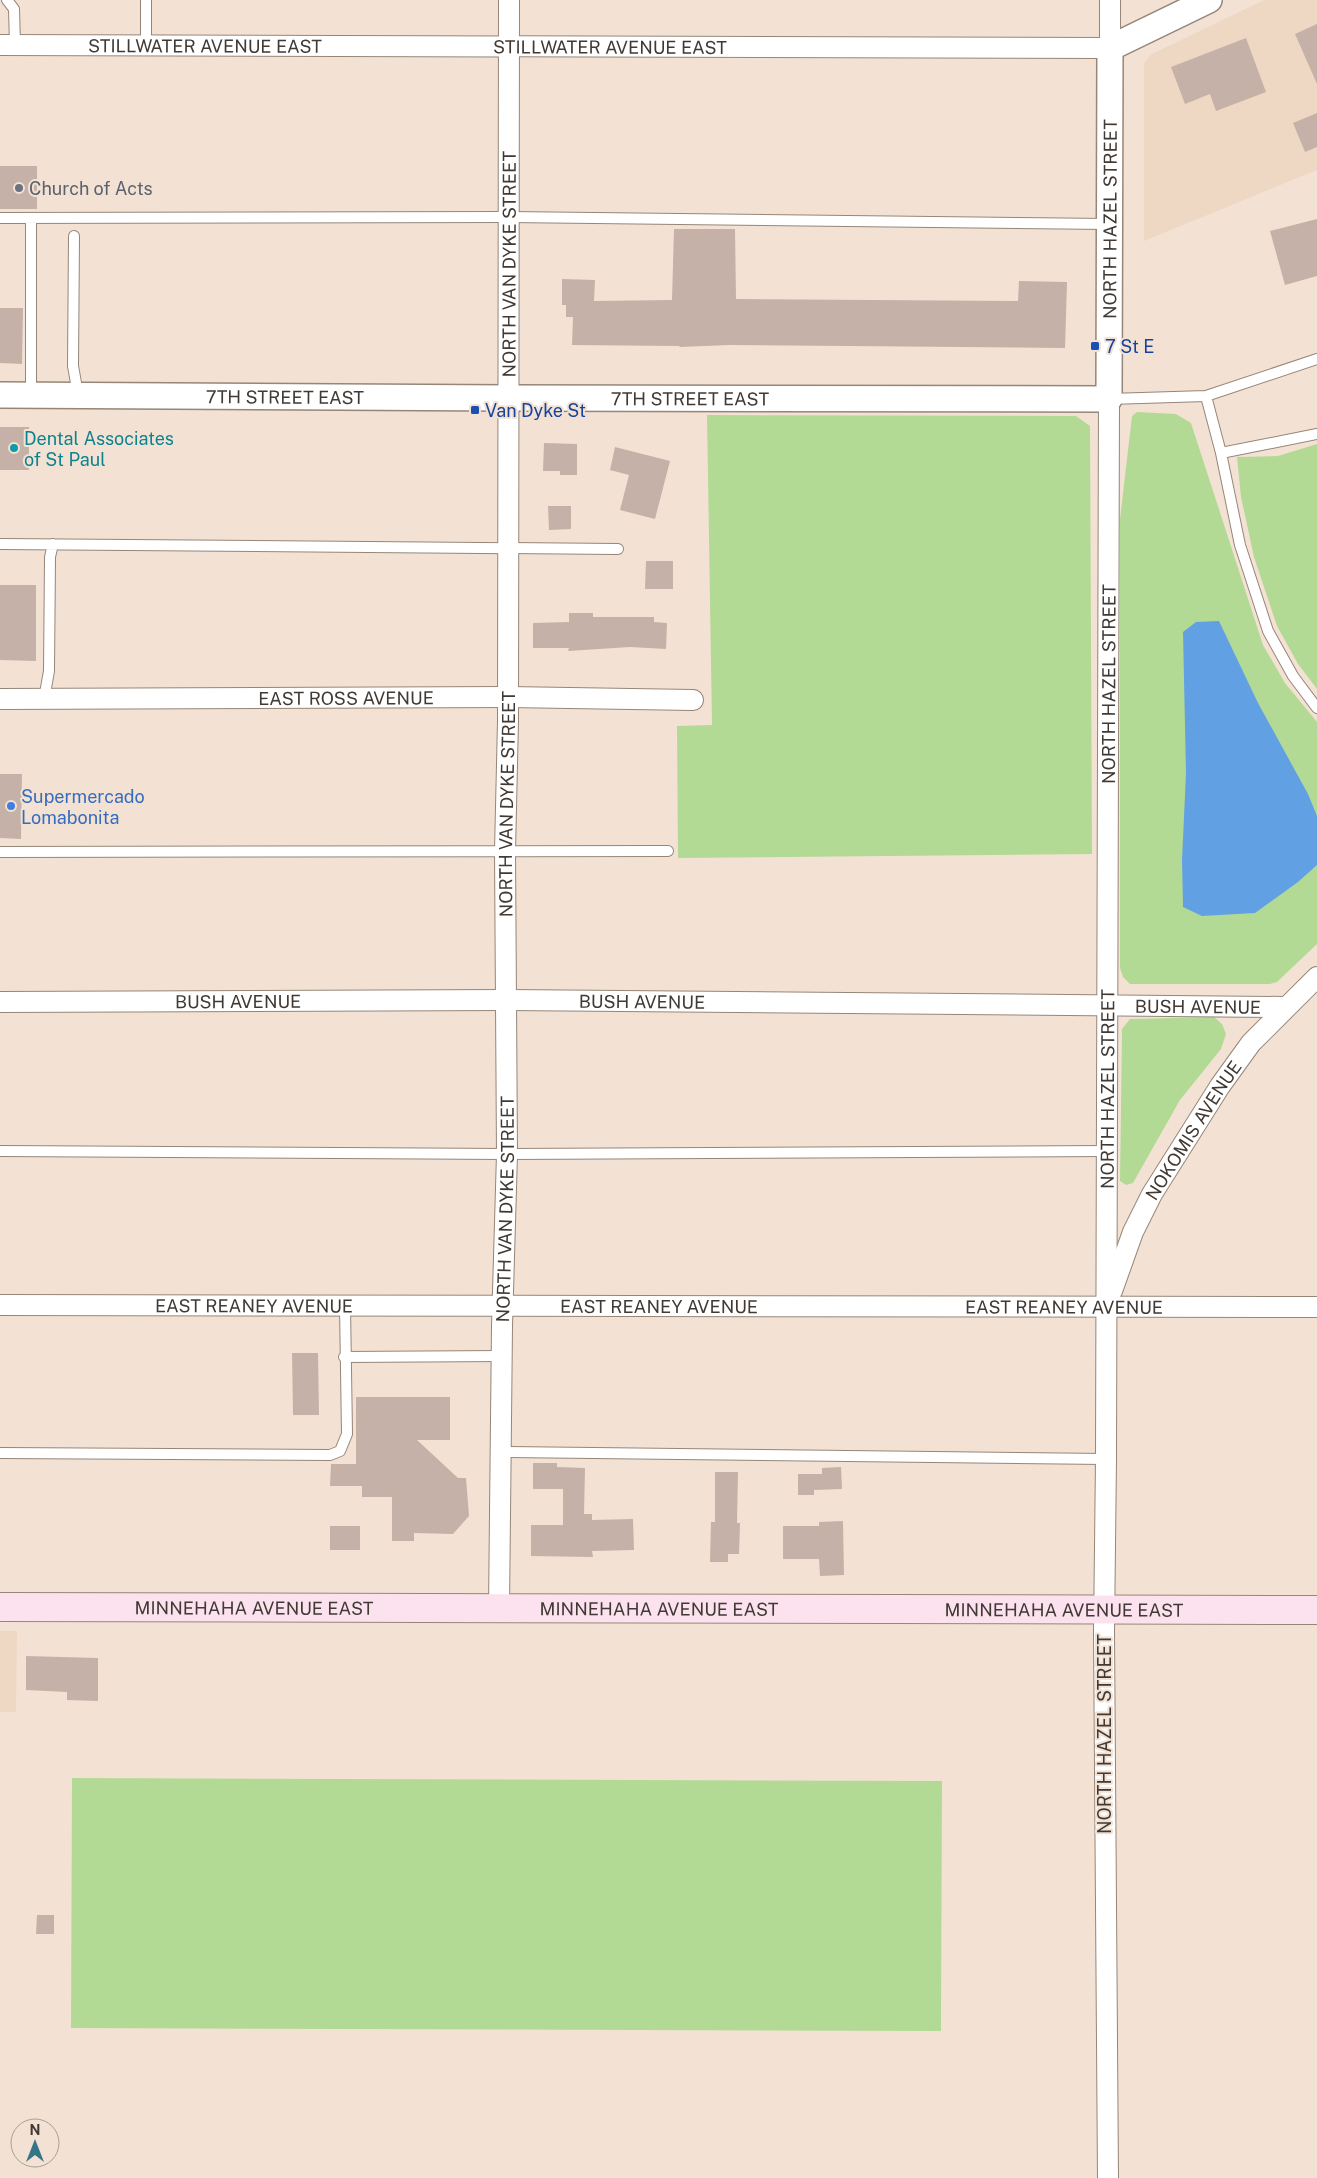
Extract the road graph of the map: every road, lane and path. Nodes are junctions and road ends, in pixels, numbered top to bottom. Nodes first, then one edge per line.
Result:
1 (7, 0) edge
2 (146, 0) edge
3 (509, 0) edge
4 (1110, 0) edge
5 (1209, 0) edge
6 (7, 45) edge
7 (146, 45) junction
8 (509, 46) junction
9 (1110, 48) junction
10 (509, 216) junction
11 (0, 218) edge
12 (32, 218) junction
13 (1110, 224) junction
14 (74, 236) dead end
15 (1317, 359) edge
16 (0, 395) edge
17 (31, 395) junction
18 (78, 395) junction
19 (1206, 396) junction
20 (509, 398) junction
21 (1109, 399) junction
22 (1317, 434) edge
23 (1221, 453) junction
24 (0, 544) edge
25 (53, 544) junction
26 (508, 548) junction
27 (618, 549) dead end
28 (508, 697) junction
29 (0, 699) edge
30 (44, 700) junction
31 (693, 700) dead end
32 (1317, 708) edge
33 (505, 851) junction
34 (0, 852) edge
35 (668, 852) dead end
36 (1317, 977) edge
37 (505, 1000) junction
38 (0, 1002) edge
39 (1108, 1006) junction
40 (1285, 1007) junction
41 (0, 1151) edge
42 (1107, 1151) junction
43 (507, 1154) junction
44 (0, 1305) edge
45 (344, 1306) junction
46 (503, 1306) junction
47 (1106, 1307) junction
48 (1317, 1308) edge
49 (502, 1356) junction
50 (344, 1357) junction
51 (501, 1452) junction
52 (0, 1453) edge
53 (1106, 1459) junction
54 (0, 1606) edge
55 (499, 1608) junction
56 (1104, 1609) junction
57 (1317, 1610) edge
58 (1108, 2178) edge

1 - 6 lane
2 - 7 lane
3 - 8 street, NORTH VAN DYKE STREET
4 - 9 street, NORTH HAZEL STREET
5 - 9 street, STILLWATER AVENUE EAST
6 - 7 street, STILLWATER AVENUE EAST
7 - 8 street, STILLWATER AVENUE EAST
8 - 9 street, STILLWATER AVENUE EAST
8 - 10 street, NORTH VAN DYKE STREET
9 - 13 street, NORTH HAZEL STREET
10 - 12 lane
10 - 13 lane
10 - 20 street, NORTH VAN DYKE STREET
11 - 12 lane
12 - 17 lane
13 - 21 street, NORTH HAZEL STREET
14 - 18 lane
15 - 19 lane
16 - 17 street, 7TH STREET EAST
17 - 18 street, 7TH STREET EAST
18 - 20 street, 7TH STREET EAST
19 - 21 lane
19 - 23 lane
20 - 21 street, 7TH STREET EAST
20 - 26 street, NORTH VAN DYKE STREET
21 - 39 street, NORTH HAZEL STREET
22 - 23 lane
23 - 32 lane
24 - 25 lane
25 - 26 lane
25 - 30 lane
26 - 27 lane
26 - 28 street, NORTH VAN DYKE STREET
28 - 30 street, EAST ROSS AVENUE
28 - 31 street, EAST ROSS AVENUE
28 - 33 street, NORTH VAN DYKE STREET
29 - 30 street, EAST ROSS AVENUE
33 - 34 lane
33 - 35 lane
33 - 37 street, NORTH VAN DYKE STREET
36 - 40 street, NOKOMIS AVENUE
37 - 38 street, BUSH AVENUE
37 - 39 street, BUSH AVENUE
37 - 43 street, NORTH VAN DYKE STREET
39 - 40 street, BUSH AVENUE
39 - 42 street, NORTH HAZEL STREET
40 - 47 street, NOKOMIS AVENUE
41 - 43 lane
42 - 43 lane
42 - 47 street, NORTH HAZEL STREET
43 - 46 street, NORTH VAN DYKE STREET
44 - 45 street, EAST REANEY AVENUE
45 - 46 street, EAST REANEY AVENUE
45 - 50 lane
46 - 47 street, EAST REANEY AVENUE
46 - 49 street, NORTH VAN DYKE STREET
47 - 48 street, EAST REANEY AVENUE
47 - 53 street, NORTH HAZEL STREET
49 - 50 lane
49 - 51 street, NORTH VAN DYKE STREET
50 - 52 lane
51 - 53 lane
51 - 55 street, NORTH VAN DYKE STREET
53 - 56 street, NORTH HAZEL STREET
54 - 55 main road, MINNEHAHA AVENUE EAST
55 - 56 main road, MINNEHAHA AVENUE EAST
56 - 57 main road, MINNEHAHA AVENUE EAST
56 - 58 street, NORTH HAZEL STREET

